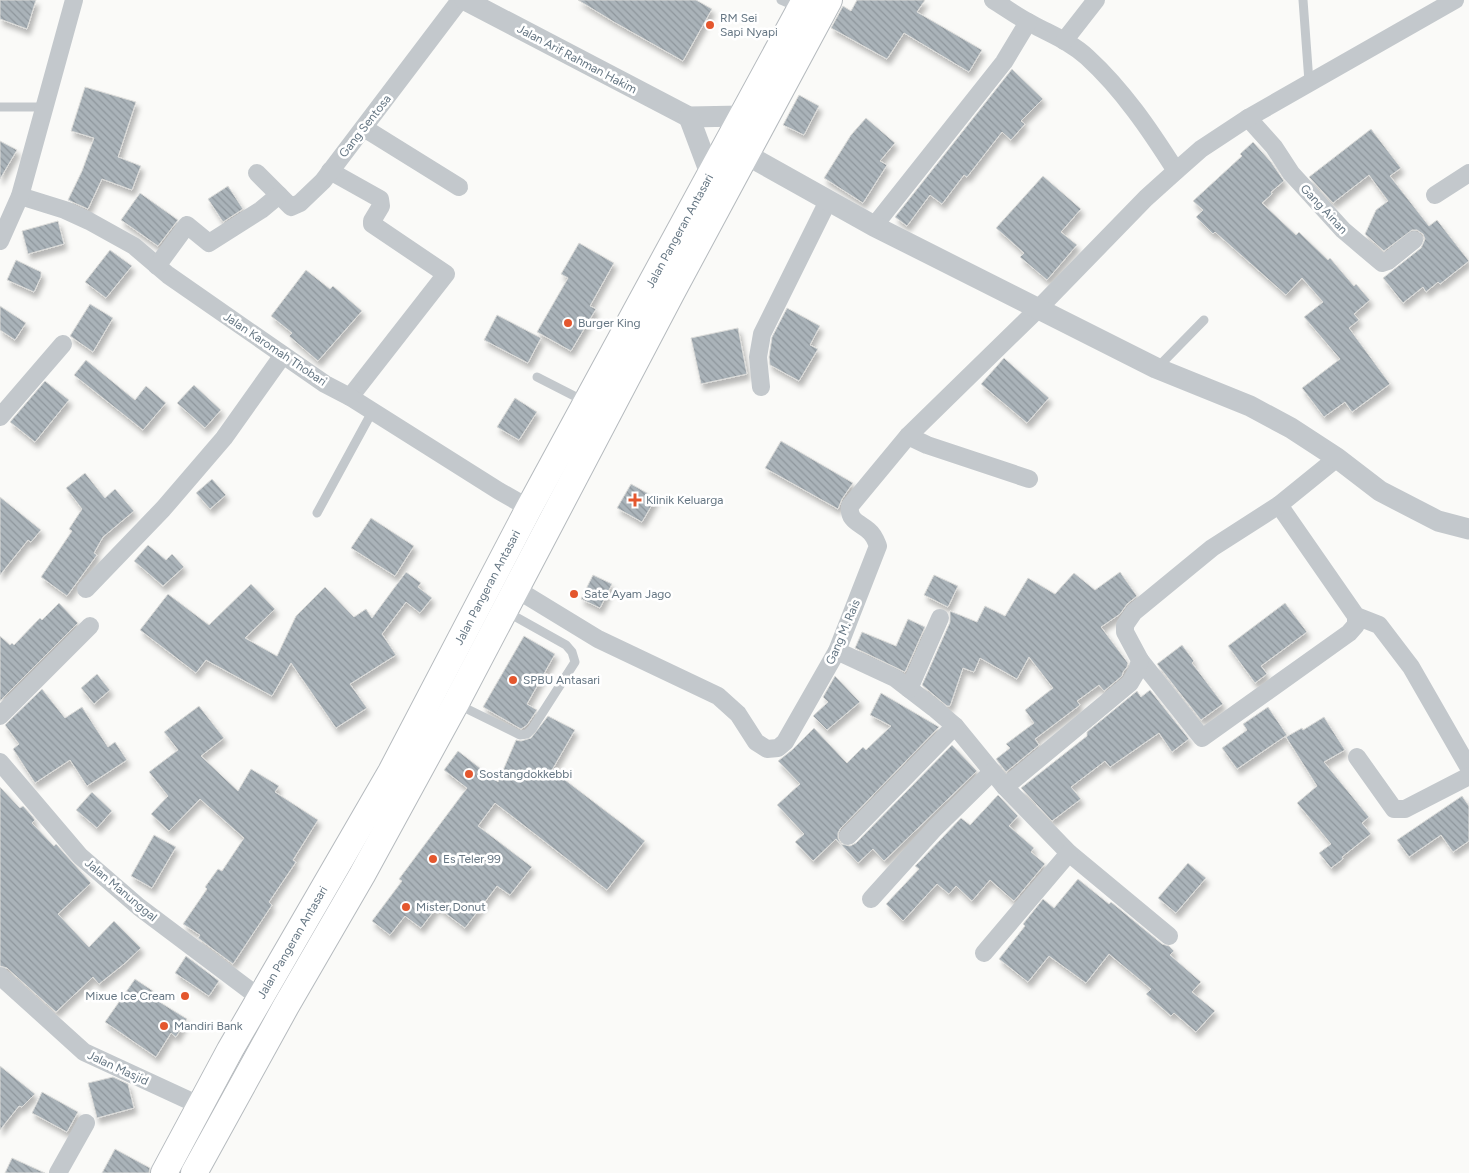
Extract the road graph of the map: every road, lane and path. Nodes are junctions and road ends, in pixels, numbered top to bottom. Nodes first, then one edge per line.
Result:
1 (74, 0) edge
2 (460, 0) edge
3 (465, 0) edge
4 (829, 0) edge
5 (993, 0) edge
6 (1096, 0) edge
7 (1303, 0) edge
8 (1455, 0) edge
9 (796, 3) edge
10 (1028, 22) junction
11 (1064, 41) junction
12 (1309, 82) junction
13 (0, 107) edge
14 (44, 107) junction
15 (742, 116) junction
16 (689, 117) junction
17 (1248, 118) junction
18 (364, 128) junction
19 (746, 156) junction
20 (330, 171) junction
21 (1176, 171) junction
22 (257, 173) dead end
23 (710, 173) junction
24 (1469, 173) edge
25 (460, 188) dead end
26 (279, 195) junction
27 (1435, 195) dead end
28 (20, 196) junction
29 (828, 201) junction
30 (874, 226) junction
31 (1414, 240) dead end
32 (0, 241) edge
33 (157, 266) junction
34 (1038, 309) junction
35 (1204, 320) dead end
36 (63, 344) dead end
37 (283, 355) junction
38 (1156, 368) junction
39 (537, 377) dead end
40 (761, 387) dead end
41 (350, 397) junction
42 (586, 402) junction
43 (372, 412) junction
44 (0, 417) edge
45 (908, 436) junction
46 (1337, 458) junction
47 (1029, 479) dead end
48 (1279, 504) junction
49 (529, 508) junction
50 (317, 513) dead end
51 (1469, 529) edge
52 (86, 589) dead end
53 (510, 600) junction
54 (1356, 616) junction
55 (940, 618) dead end
56 (90, 626) dead end
57 (837, 651) junction
58 (1140, 660) junction
59 (909, 689) junction
60 (456, 704) junction
61 (0, 716) edge
62 (955, 726) junction
63 (1357, 757) dead end
64 (0, 762) edge
65 (1469, 768) edge
66 (992, 772) junction
67 (1469, 776) edge
68 (1005, 787) junction
69 (848, 836) dead end
70 (366, 841) junction
71 (1070, 853) junction
72 (351, 868) junction
73 (871, 899) dead end
74 (1169, 936) dead end
75 (984, 953) dead end
76 (0, 976) edge
77 (260, 998) junction
78 (200, 1106) junction
79 (86, 1123) dead end
80 (58, 1173) edge
81 (164, 1173) edge
82 (194, 1173) edge

1 - 14 street
2 - 18 street, Gang Sentosa
3 - 16 street, Jalan Arif Rahman Hakim
4 - 19 main road, Jalan Pangeran Antasari
5 - 10 street
6 - 11 street
7 - 12 lane
8 - 12 street, Gang M. Rais
9 - 15 main road, Jalan Pangeran Antasari
10 - 11 street
10 - 30 street
11 - 21 street
12 - 17 street, Gang M. Rais
13 - 14 lane
14 - 28 street
15 - 16 street, Jalan Arif Rahman Hakim
15 - 23 main road, Jalan Pangeran Antasari
16 - 23 street
17 - 21 street, Gang M. Rais
17 - 31 street, Gang Ainan
18 - 20 street, Gang Sentosa
18 - 25 street
19 - 29 street
19 - 53 main road, Jalan Pangeran Antasari
20 - 26 street, Gang Sentosa
20 - 41 street
21 - 34 street, Gang M. Rais
22 - 26 street, Gang Sentosa
23 - 42 main road, Jalan Pangeran Antasari
24 - 27 street
26 - 33 street
28 - 32 street
28 - 33 street, Jalan Karomah Thobari
29 - 30 street
29 - 40 street
30 - 34 street
33 - 37 street, Jalan Karomah Thobari
34 - 38 street
34 - 45 street, Gang M. Rais
35 - 38 lane
36 - 44 street
37 - 41 street, Jalan Karomah Thobari
37 - 52 street
38 - 46 street
39 - 42 lane
41 - 43 street, Jalan Karomah Thobari
42 - 49 main road, Jalan Pangeran Antasari
43 - 49 street, Jalan Karomah Thobari
43 - 50 lane
45 - 47 street
45 - 57 street, Gang M. Rais
46 - 48 street
46 - 51 street
48 - 54 street
48 - 58 street
49 - 70 main road, Jalan Pangeran Antasari
53 - 57 street, Gang M. Rais
53 - 60 main road, Jalan Pangeran Antasari
53 - 60 lane
54 - 58 street
54 - 65 street
55 - 59 street
56 - 61 street
57 - 59 street
58 - 68 street
59 - 62 street
60 - 70 main road, Jalan Pangeran Antasari
62 - 66 street
62 - 69 street
63 - 67 street
64 - 77 street, Jalan Manunggal
66 - 68 street
66 - 73 street
68 - 71 street
70 - 72 main road, Jalan Pangeran Antasari
71 - 74 street
71 - 75 street
72 - 77 main road, Jalan Pangeran Antasari
72 - 82 main road, Jalan Pangeran Antasari
76 - 78 street, Jalan Masjid
77 - 78 main road, Jalan Pangeran Antasari
78 - 81 main road, Jalan Pangeran Antasari
79 - 80 street

